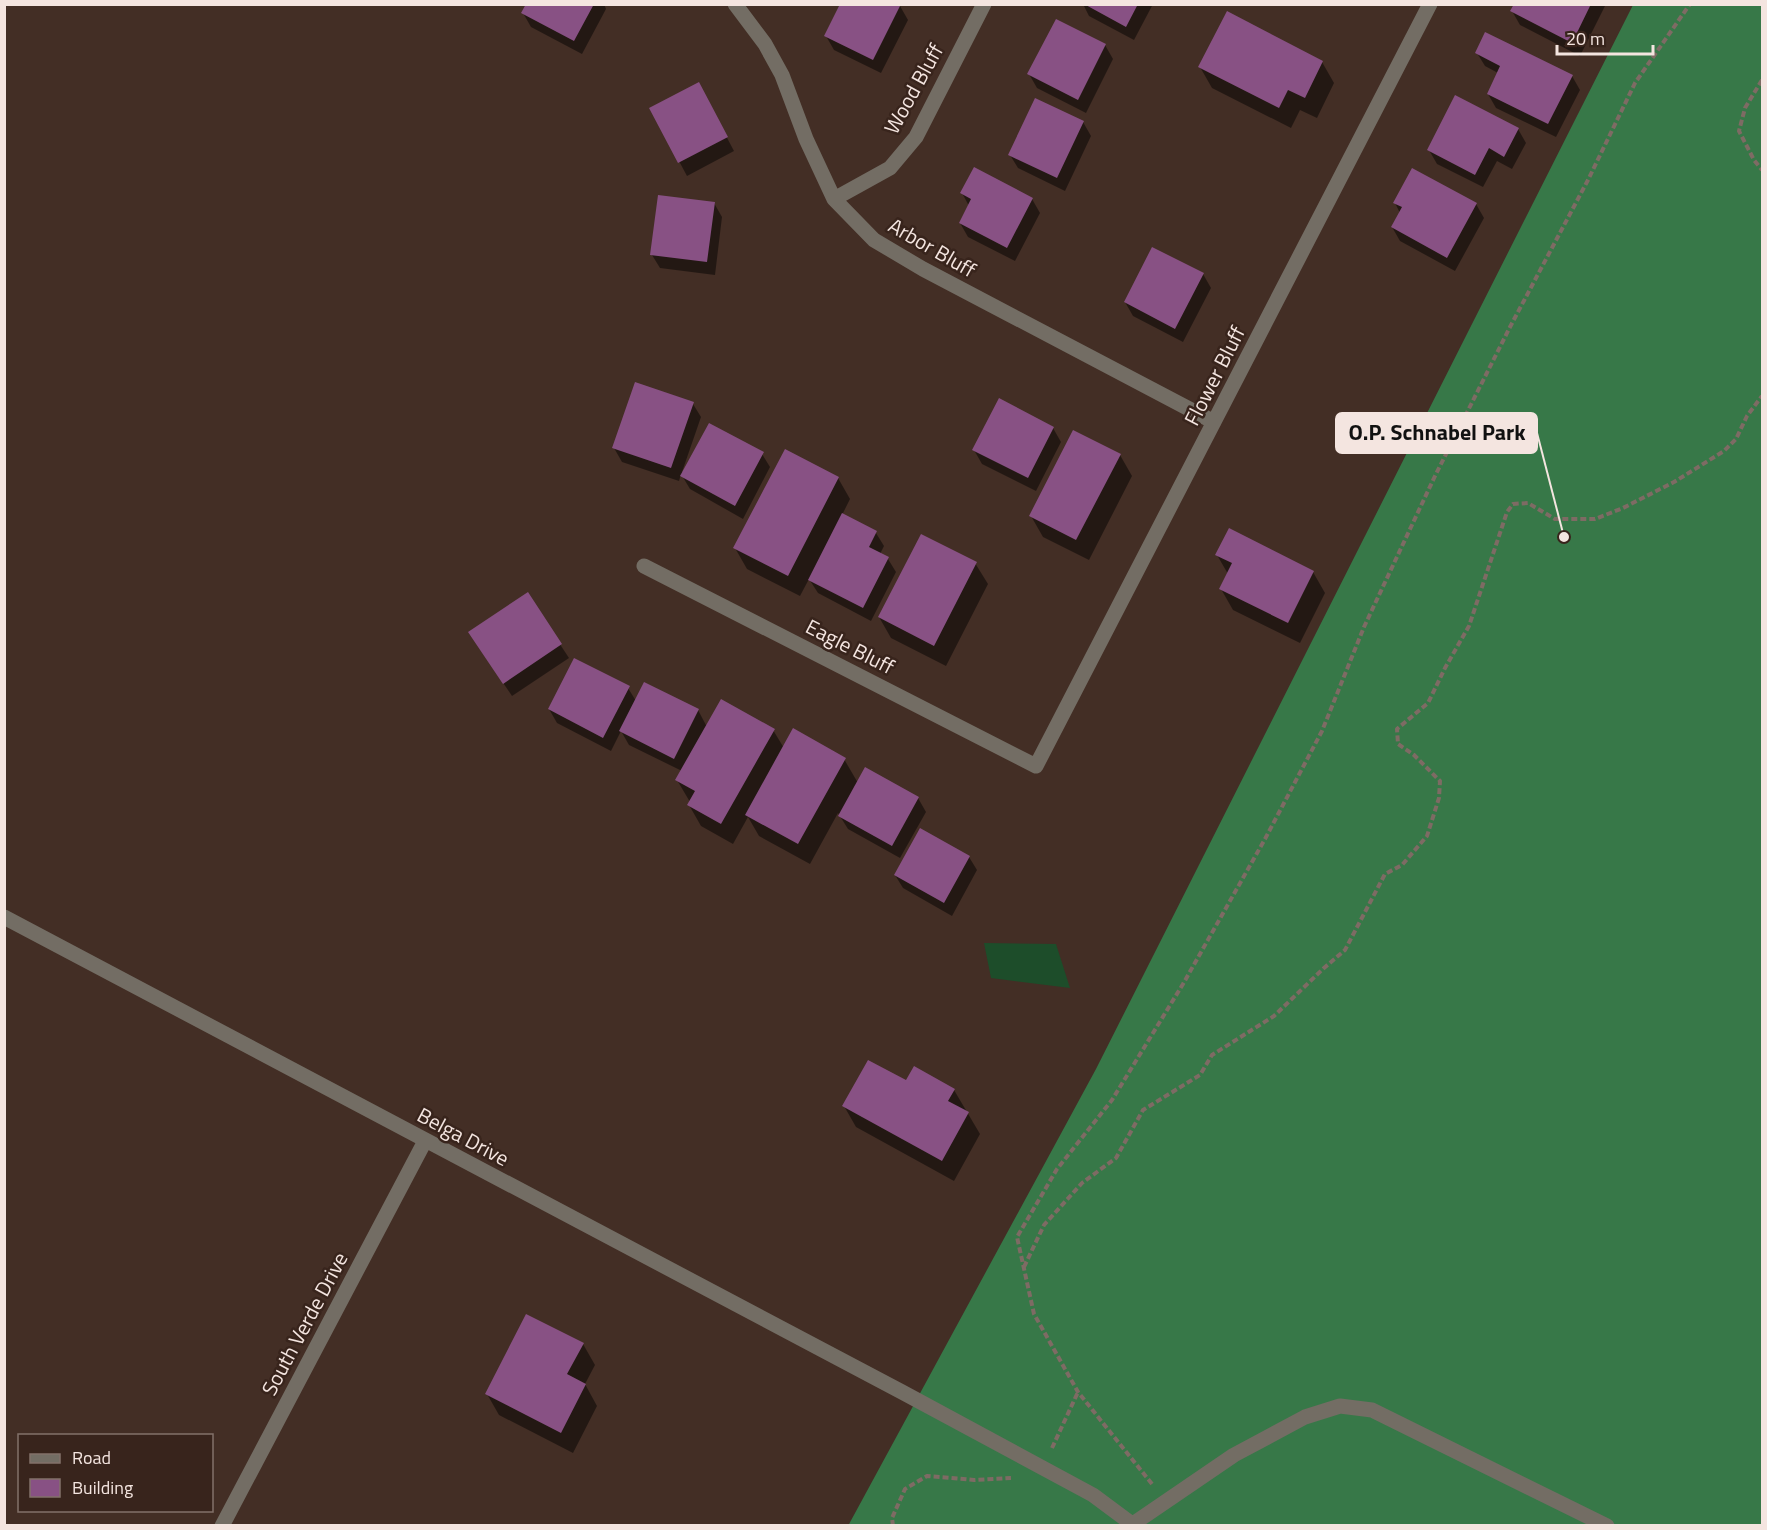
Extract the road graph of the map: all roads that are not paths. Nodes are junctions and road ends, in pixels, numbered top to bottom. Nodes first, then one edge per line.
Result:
1 (735, 4) edge
2 (984, 4) edge
3 (1430, 4) edge
4 (834, 199) junction
5 (1214, 422) junction
6 (644, 566) dead end
7 (1036, 766) joint
8 (4, 917) edge
9 (425, 1141) junction
10 (1131, 1525) edge
11 (222, 1526) edge
12 (1607, 1526) edge

1 - 4 street, Arbor Bluff
2 - 4 street, Wood Bluff
3 - 5 street, Flower Bluff
4 - 5 street, Arbor Bluff
5 - 7 street, Flower Bluff
6 - 7 street, Eagle Bluff
8 - 9 street, Belga Drive
9 - 10 street, Belga Drive
9 - 11 street, South Verde Drive
10 - 12 street

